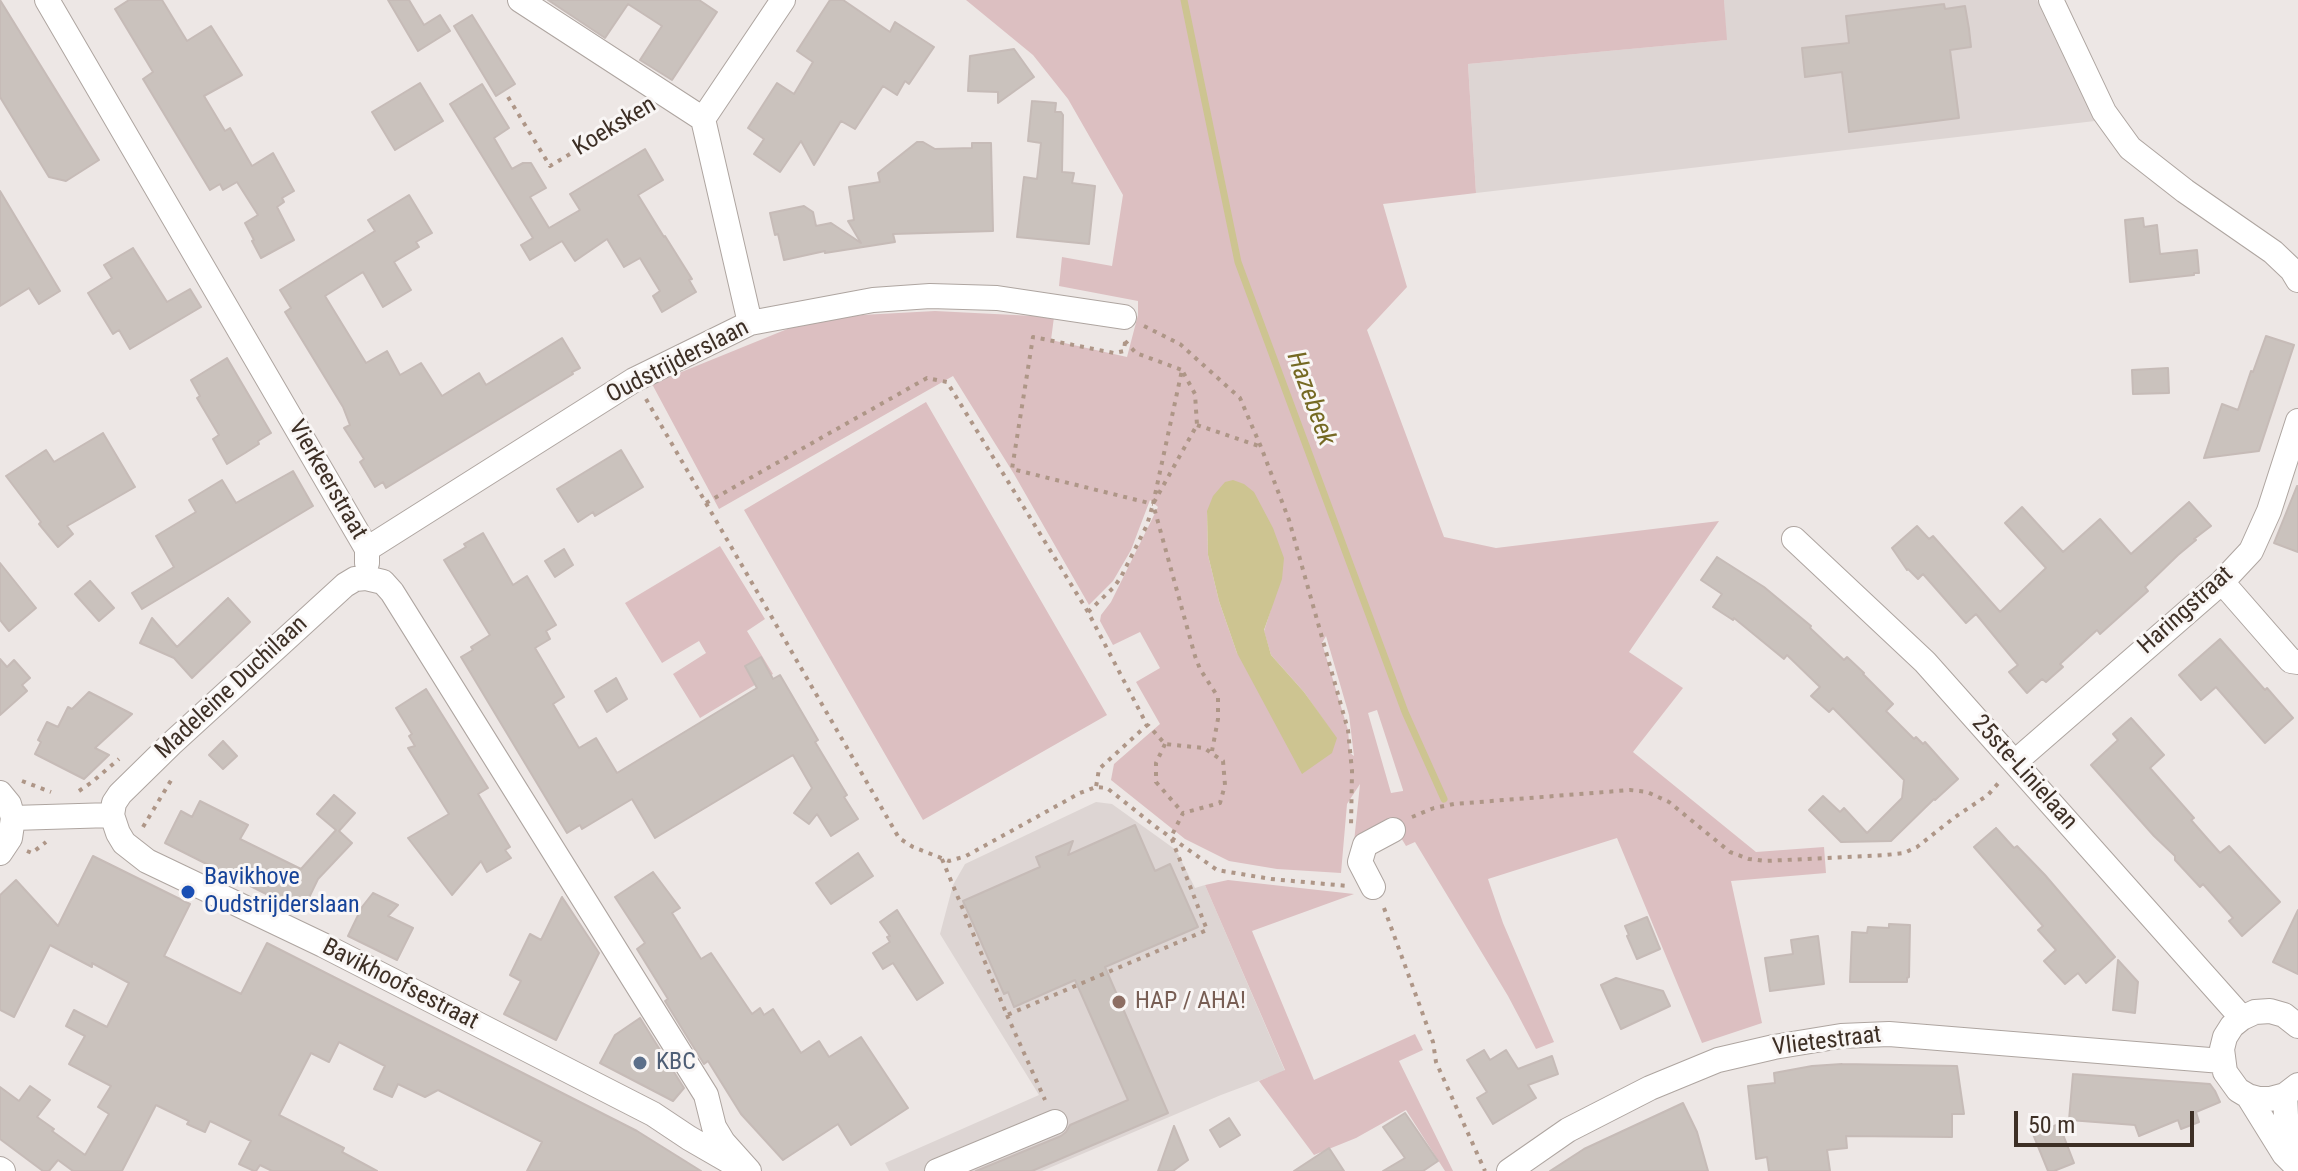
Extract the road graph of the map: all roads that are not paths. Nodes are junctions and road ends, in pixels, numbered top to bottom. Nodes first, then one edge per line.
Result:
1 (47, 0) edge
2 (520, 0) edge
3 (783, 0) edge
4 (2051, 0) edge
5 (703, 119) junction
6 (2298, 280) edge
7 (1126, 318) road end
8 (750, 323) junction
9 (2298, 421) edge
10 (1794, 539) dead end
11 (367, 549) junction
12 (366, 578) junction
13 (2222, 582) junction
14 (2298, 662) edge
15 (2015, 762) junction
16 (1, 793) edge
17 (112, 815) junction
18 (13, 818) junction
19 (1393, 830) road end
20 (0, 853) edge
21 (1373, 887) road end
22 (2242, 1018) junction
23 (2298, 1026) edge
24 (2222, 1061) junction
25 (2291, 1090) edge
26 (2248, 1096) junction
27 (710, 1110) junction
28 (1055, 1122) road end
29 (689, 1138) junction
30 (2298, 1166) edge
31 (747, 1171) edge
32 (937, 1171) edge
33 (1509, 1171) edge

1 - 11 street, Vierkeerstraat
2 - 5 street, Koeksken
3 - 5 street
4 - 6 street
5 - 8 street
7 - 8 street, Oudstrijderslaan
8 - 11 street, Oudstrijderslaan
9 - 13 street, Haringstraat
10 - 15 street, 25ste-Linielaan
11 - 12 street, Vierkeerstraat
12 - 17 street, Madeleine Duchilaan
12 - 27 street
13 - 14 street
13 - 15 street, Haringstraat
15 - 22 street, 25ste-Linielaan
16 - 18 street
17 - 18 street
17 - 29 street, Bavikhoofsestraat
18 - 20 street
19 - 21 street
22 - 23 street
22 - 24 street
24 - 26 street
24 - 33 street, Vlietestraat
25 - 26 street
25 - 30 street
26 - 30 street
27 - 29 street
27 - 31 street
28 - 32 street
29 - 31 street, Bavikhoofsestraat

